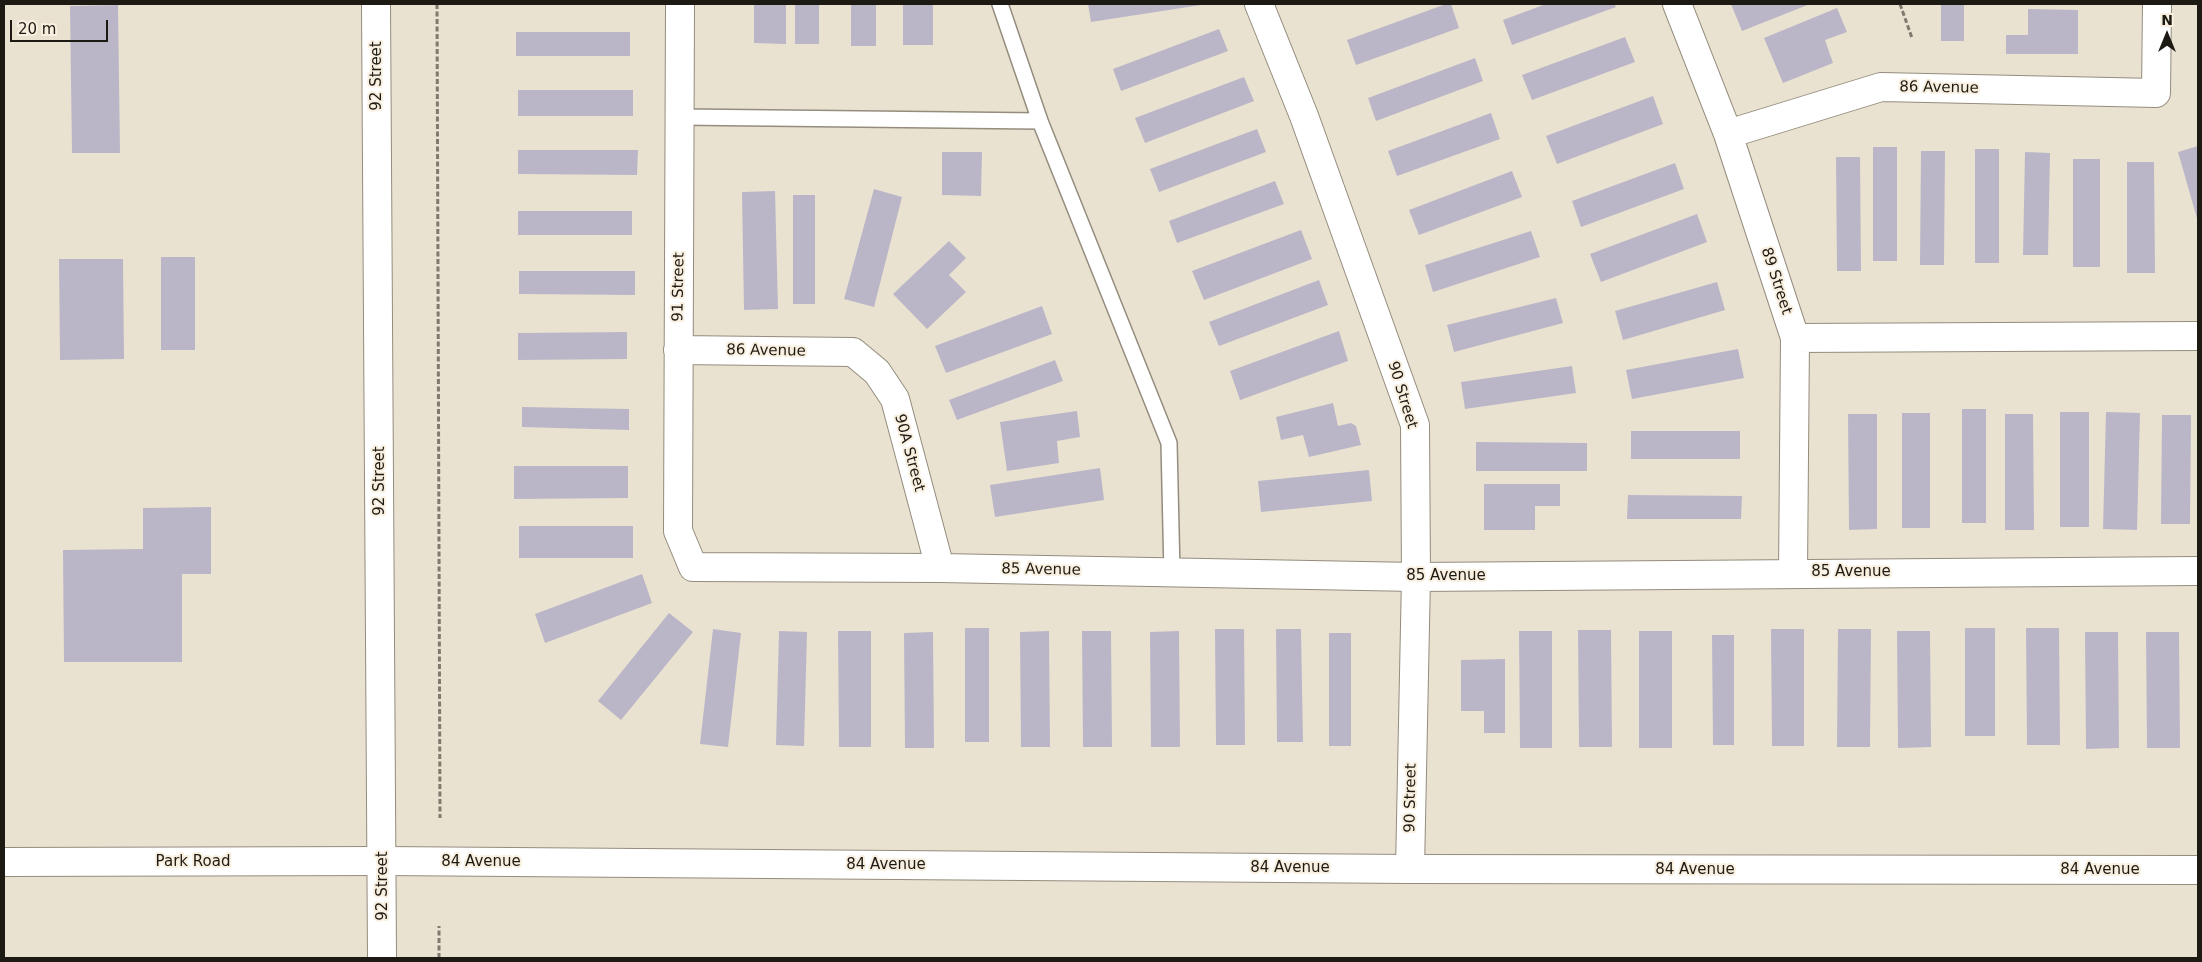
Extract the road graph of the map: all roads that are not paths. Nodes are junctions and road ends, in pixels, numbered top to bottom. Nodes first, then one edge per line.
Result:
1 (376, 4) edge
2 (680, 4) edge
3 (1000, 4) edge
4 (1259, 4) edge
5 (1677, 4) edge
6 (2157, 4) edge
7 (680, 117) junction
8 (1040, 121) junction
9 (1728, 134) junction
10 (2198, 336) edge
11 (1795, 338) junction
12 (678, 350) junction
13 (853, 352) joint
14 (694, 567) joint
15 (940, 568) junction
16 (2198, 571) edge
17 (1172, 573) junction
18 (1793, 573) junction
19 (1416, 577) junction
20 (4, 862) edge
21 (383, 862) junction
22 (1410, 869) junction
23 (2198, 870) edge
24 (382, 958) edge

1 - 21 street, 92 Street
2 - 7 street, 91 Street
3 - 8 lane
4 - 19 street, 90 Street
5 - 9 street, 89 Street
6 - 9 street, 86 Avenue
7 - 8 lane
7 - 12 street, 91 Street
8 - 17 lane
9 - 11 street, 89 Street
10 - 11 street
11 - 18 street, 89 Street
12 - 13 street, 86 Avenue
12 - 14 street, 91 Street
13 - 15 street, 90A Street
14 - 15 street, 85 Avenue
15 - 17 street, 85 Avenue
16 - 18 street, 85 Avenue
17 - 19 street, 85 Avenue
18 - 19 street, 85 Avenue
19 - 22 street, 90 Street
20 - 21 street, Park Road
21 - 22 street, 84 Avenue
21 - 24 street, 92 Street
22 - 23 street, 84 Avenue

